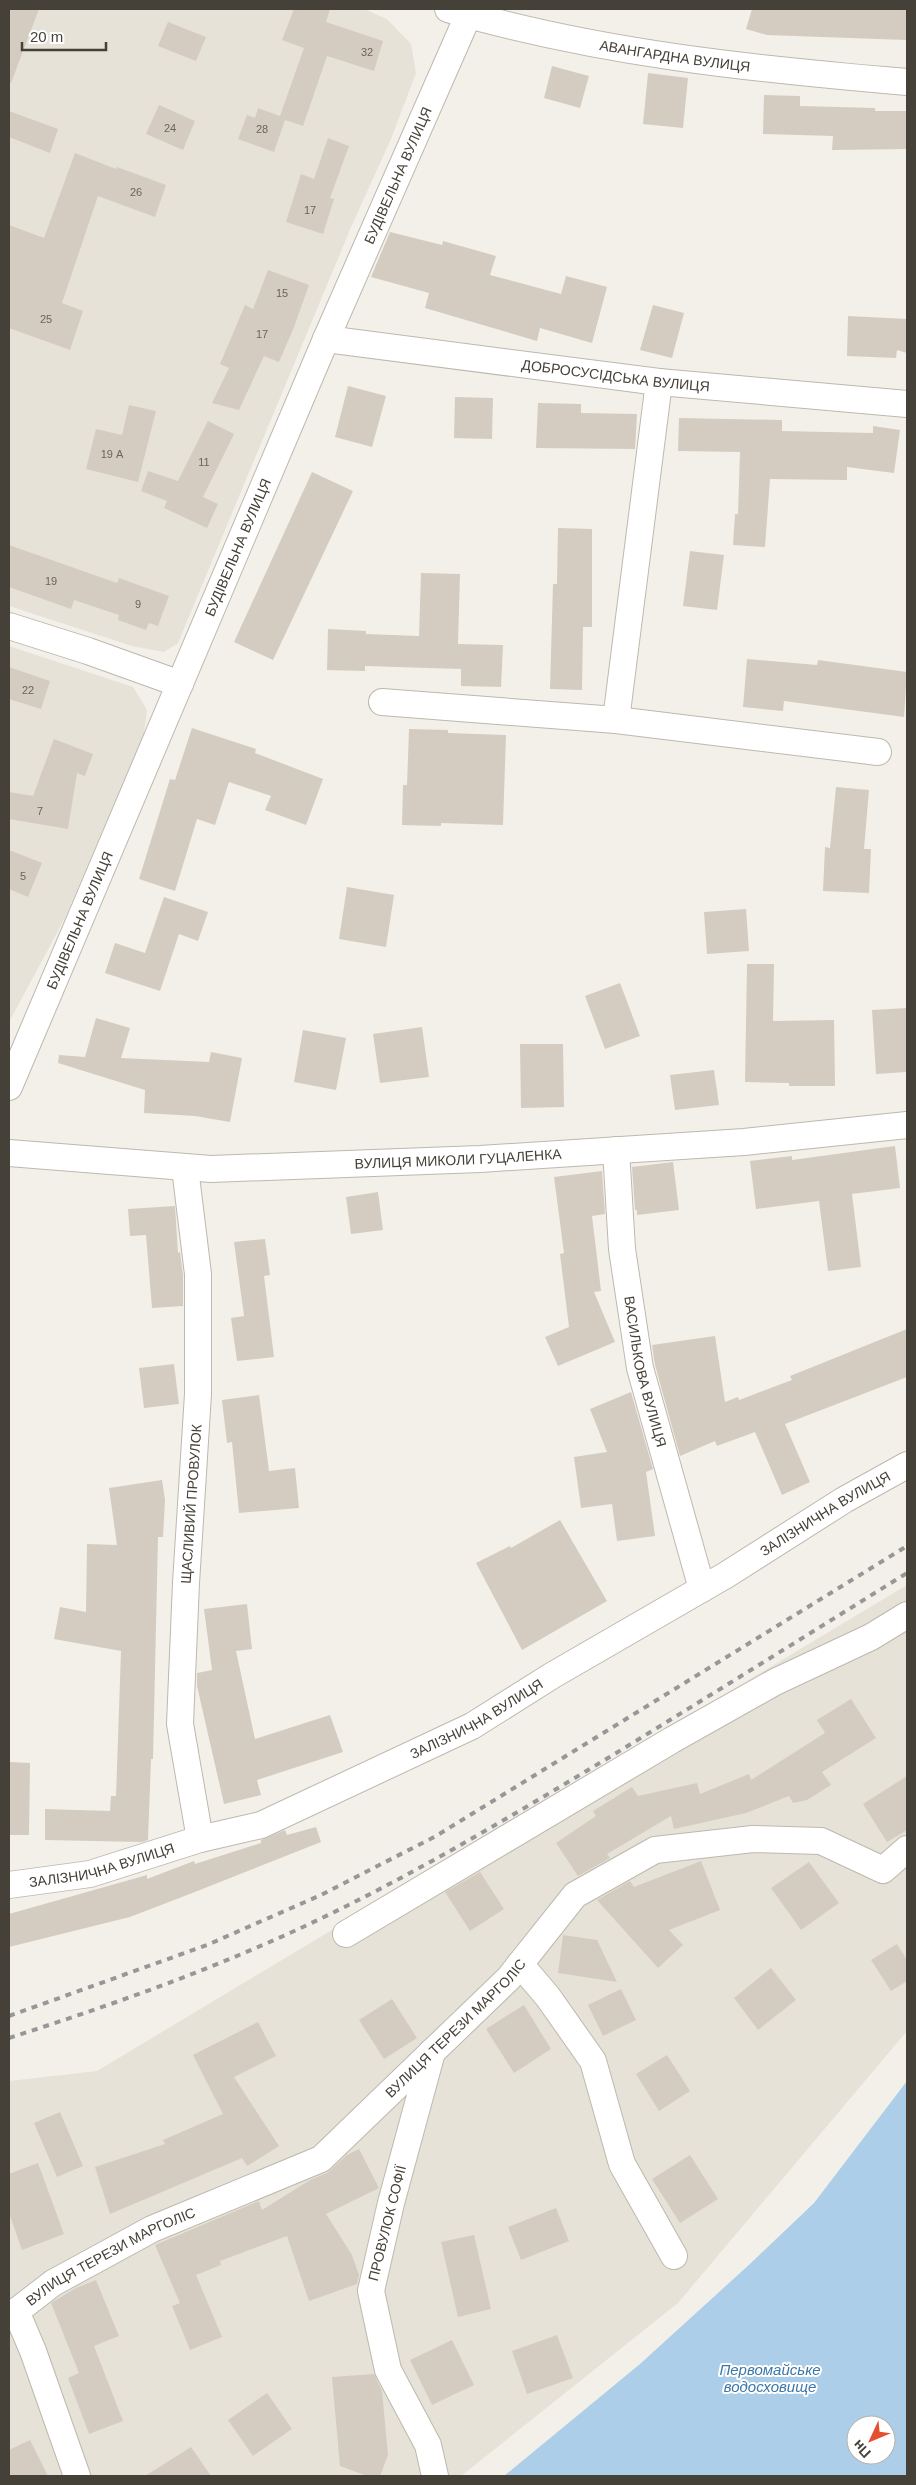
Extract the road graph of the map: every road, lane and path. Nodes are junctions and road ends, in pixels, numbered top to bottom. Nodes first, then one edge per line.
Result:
1 (462, 11) edge
2 (907, 82) edge
3 (326, 339) junction
4 (659, 382) junction
5 (907, 404) edge
6 (9, 626) edge
7 (180, 684) junction
8 (382, 702) dead end
9 (616, 720) junction
10 (878, 752) dead end
11 (9, 1087) edge
12 (907, 1126) edge
13 (616, 1150) junction
14 (9, 1153) edge
15 (185, 1168) junction
16 (907, 1464) edge
17 (702, 1589) junction
18 (907, 1615) edge
19 (200, 1839) junction
20 (907, 1849) edge
21 (9, 1885) edge
22 (346, 1934) dead end
23 (520, 1964) junction
24 (432, 2051) junction
25 (674, 2256) dead end
26 (12, 2314) edge
27 (76, 2476) edge
28 (435, 2476) edge

1 - 2 street, АВАНГАРДНА ВУЛИЦЯ
1 - 3 street, БУДІВЕЛЬНА ВУЛИЦЯ
3 - 4 street, ДОБРОСУСІДСЬКА ВУЛИЦЯ
3 - 7 street, БУДІВЕЛЬНА ВУЛИЦЯ
4 - 5 street, ДОБРОСУСІДСЬКА ВУЛИЦЯ
4 - 9 street
6 - 7 street
7 - 11 street, БУДІВЕЛЬНА ВУЛИЦЯ
8 - 9 street
9 - 10 street
12 - 13 street, ВУЛИЦЯ МИКОЛИ ГУЦАЛЕНКА
13 - 15 street, ВУЛИЦЯ МИКОЛИ ГУЦАЛЕНКА
13 - 17 street, ВАСИЛЬКОВА ВУЛИЦЯ
14 - 15 street, ВУЛИЦЯ МИКОЛИ ГУЦАЛЕНКА
15 - 19 street, ЩАСЛИВИЙ ПРОВУЛОК
16 - 17 street, ЗАЛІЗНИЧНА ВУЛИЦЯ
17 - 19 street, ЗАЛІЗНИЧНА ВУЛИЦЯ
18 - 22 street
19 - 21 street, ЗАЛІЗНИЧНА ВУЛИЦЯ
20 - 23 street, ВУЛИЦЯ ТЕРЕЗИ МАРГОЛІС
23 - 24 street, ВУЛИЦЯ ТЕРЕЗИ МАРГОЛІС
23 - 25 street
24 - 26 street, ВУЛИЦЯ ТЕРЕЗИ МАРГОЛІС
24 - 28 street, ПРОВУЛОК СОФІЇ
26 - 27 street

